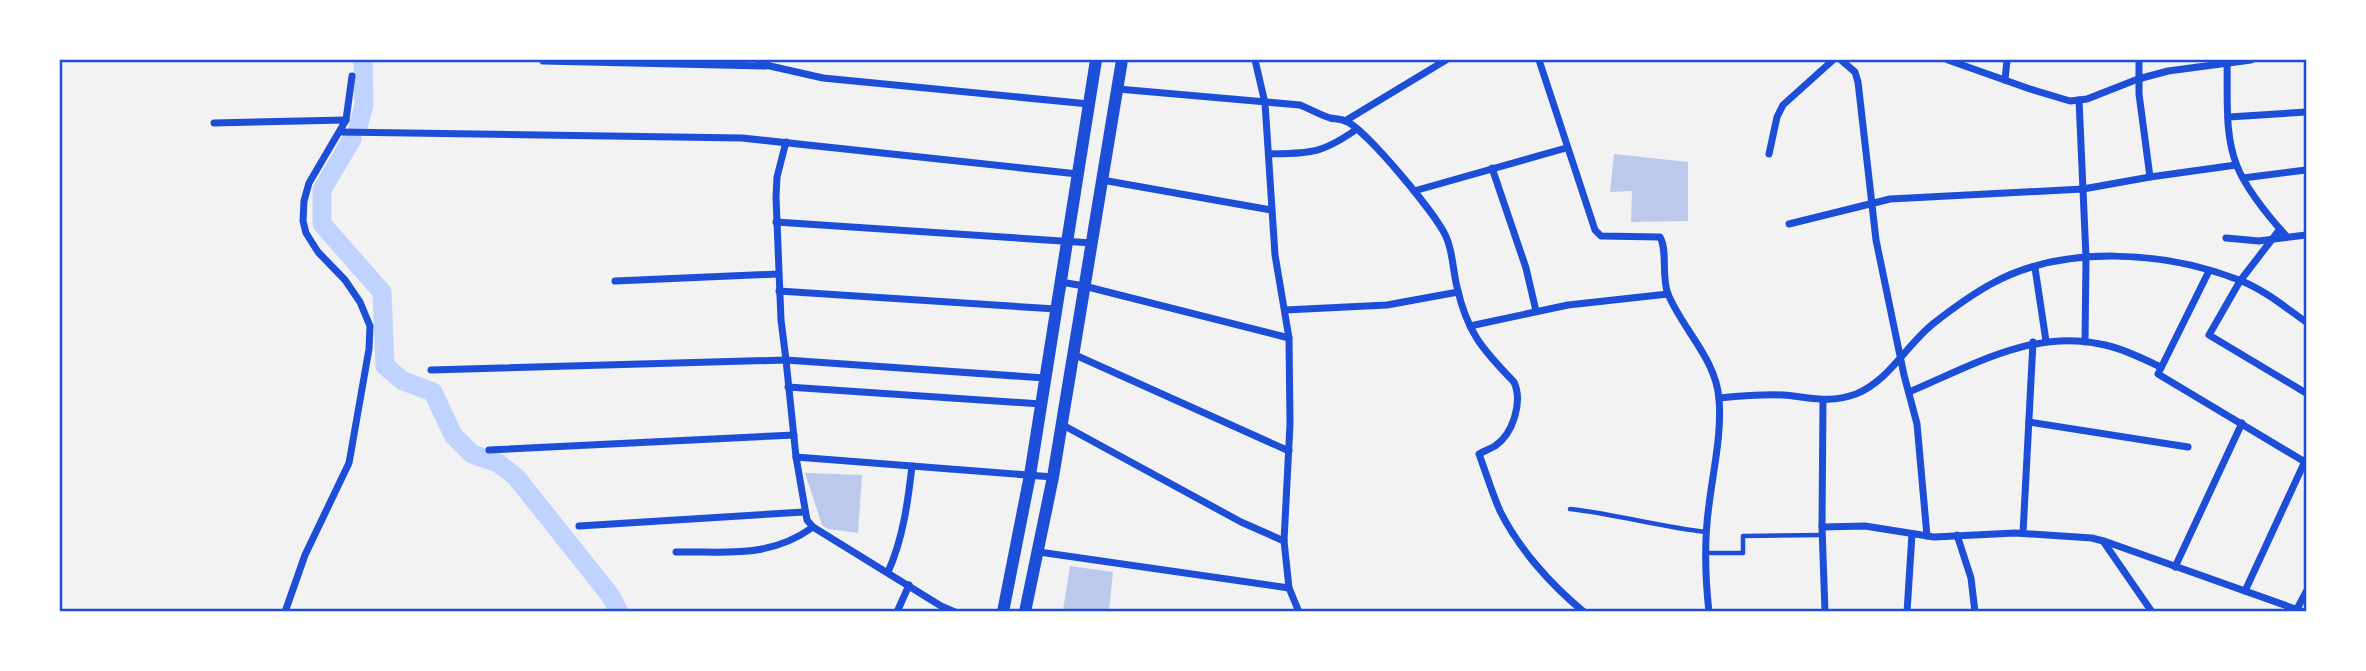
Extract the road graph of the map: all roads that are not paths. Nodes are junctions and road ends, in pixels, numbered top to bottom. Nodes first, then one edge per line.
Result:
1 (758, 60) edge
2 (1096, 60) edge
3 (1122, 60) edge
4 (1255, 60) edge
5 (1446, 60) edge
6 (1539, 60) edge
7 (1833, 60) edge
8 (1841, 60) edge
9 (1948, 60) edge
10 (2007, 60) edge
11 (2139, 60) edge
12 (2170, 60) edge
13 (2251, 60) edge
14 (543, 61) edge
15 (2227, 62) junction
16 (770, 66) junction
17 (2168, 71) junction
18 (352, 76) dead end
19 (2138, 79) junction
20 (2005, 80) junction
21 (1118, 89) junction
22 (2079, 100) junction
23 (1265, 103) junction
24 (1089, 104) junction
25 (2306, 112) edge
26 (2229, 117) junction
27 (346, 120) junction
28 (1345, 121) junction
29 (214, 123) dead end
30 (1357, 129) junction
31 (340, 132) junction
32 (786, 142) junction
33 (1566, 148) junction
34 (1269, 154) junction
35 (1769, 154) dead end
36 (2236, 165) junction
37 (1492, 168) junction
38 (2306, 170) edge
39 (1078, 174) junction
40 (2150, 177) junction
41 (2243, 178) junction
42 (1102, 180) junction
43 (2083, 189) junction
44 (1414, 191) junction
45 (1872, 203) junction
46 (1271, 210) junction
47 (776, 222) junction
48 (1789, 224) dead end
49 (2280, 229) junction
50 (2306, 235) edge
51 (2287, 237) junction
52 (2226, 238) dead end
53 (1068, 240) junction
54 (2271, 240) junction
55 (1091, 243) junction
56 (2085, 257) junction
57 (2035, 268) junction
58 (2209, 271) junction
59 (778, 274) junction
60 (615, 281) dead end
61 (2240, 281) junction
62 (1061, 282) junction
63 (1084, 286) junction
64 (779, 291) junction
65 (1458, 292) junction
66 (1668, 294) junction
67 (1056, 309) junction
68 (1285, 310) junction
69 (1536, 311) junction
70 (2306, 322) edge
71 (1470, 326) junction
72 (1289, 338) junction
73 (2046, 341) junction
74 (2033, 342) junction
75 (2085, 342) junction
76 (1073, 354) junction
77 (1900, 359) junction
78 (786, 360) junction
79 (2161, 367) junction
80 (432, 370) dead end
81 (1045, 378) junction
82 (788, 387) junction
83 (1909, 392) junction
84 (2306, 393) edge
85 (1719, 398) junction
86 (1823, 401) junction
87 (1041, 404) junction
88 (2029, 422) junction
89 (2242, 423) junction
90 (1061, 424) junction
91 (794, 435) junction
92 (2188, 447) dead end
93 (489, 450) dead end
94 (1289, 451) junction
95 (796, 457) junction
96 (2306, 461) edge
97 (912, 466) junction
98 (1030, 475) junction
99 (1053, 477) junction
100 (1570, 509) dead end
101 (804, 512) junction
102 (579, 526) dead end
103 (813, 527) junction
104 (1822, 531) junction
105 (1706, 532) junction
106 (2023, 533) junction
107 (1912, 534) junction
108 (1957, 535) junction
109 (1927, 536) junction
110 (1284, 541) junction
111 (2103, 541) junction
112 (676, 552) dead end
113 (1039, 552) junction
114 (1706, 553) junction
115 (2175, 567) junction
116 (888, 572) junction
117 (909, 584) junction
118 (1289, 588) junction
119 (2245, 591) junction
120 (2306, 592) edge
121 (2279, 602) junction
122 (2301, 610) edge
123 (285, 611) edge
124 (897, 611) edge
125 (955, 611) edge
126 (1003, 611) edge
127 (1026, 611) edge
128 (1299, 611) edge
129 (1584, 611) edge
130 (1709, 611) edge
131 (1825, 611) edge
132 (1907, 611) edge
133 (1975, 611) edge
134 (2151, 611) edge
135 (2277, 611) edge

1 - 16 street
2 - 24 main road
3 - 21 main road
4 - 23 street
5 - 28 street
6 - 33 street
7 - 35 street
8 - 45 street
9 - 20 street
10 - 20 street
11 - 19 street
12 - 17 street
13 - 15 street
14 - 16 street
15 - 17 street
15 - 26 street
16 - 24 street
17 - 19 street
18 - 27 street
19 - 22 street
19 - 40 street
20 - 22 street
21 - 23 street
21 - 42 main road
22 - 43 street
23 - 28 street
23 - 34 street
24 - 39 main road
25 - 26 street
26 - 36 street
27 - 29 street
27 - 31 street
28 - 30 street
30 - 34 street
30 - 44 street
31 - 32 street
31 - 123 street
32 - 39 street
32 - 47 street
33 - 37 street
33 - 66 street
34 - 46 street
36 - 40 street
36 - 41 street
37 - 44 street
37 - 69 street
38 - 41 street
39 - 53 main road
40 - 43 street
41 - 49 street
42 - 46 street
42 - 55 main road
43 - 45 street
43 - 56 street
44 - 65 street
45 - 48 street
45 - 77 street
46 - 68 street
47 - 53 street
47 - 59 street
49 - 51 street
49 - 54 street
50 - 51 street
51 - 54 street
52 - 54 street
53 - 55 street
53 - 62 main road
54 - 61 street
55 - 63 main road
56 - 57 street
56 - 58 street
56 - 75 street
57 - 73 street
57 - 77 street
58 - 61 street
58 - 79 street
59 - 60 street
59 - 64 street
61 - 70 street
61 - 84 street
62 - 63 street
62 - 67 main road
63 - 72 street
63 - 76 main road
64 - 67 street
64 - 78 street
65 - 68 street
65 - 71 street
66 - 69 street
66 - 85 street
67 - 81 main road
68 - 72 street
69 - 71 street
71 - 129 street
72 - 94 street
73 - 74 street
73 - 75 street
74 - 83 street
74 - 88 street
75 - 79 street
76 - 90 main road
76 - 94 street
77 - 83 street
77 - 86 street
78 - 80 street
78 - 81 street
78 - 82 street
79 - 89 street
81 - 87 main road
82 - 87 street
82 - 91 street
83 - 109 street
85 - 86 street
85 - 105 street
86 - 104 street
87 - 98 main road
88 - 92 street
88 - 106 street
89 - 96 street
89 - 115 street
90 - 99 main road
90 - 110 street
91 - 93 street
91 - 95 street
94 - 110 street
95 - 97 street
95 - 101 street
96 - 119 street
97 - 98 street
97 - 116 street
98 - 99 street
98 - 126 main road
99 - 113 main road
100 - 105 lane
101 - 102 street
101 - 103 street
103 - 112 street
103 - 116 street
104 - 107 street
104 - 114 lane
104 - 131 street
105 - 114 street
106 - 108 street
106 - 111 street
107 - 109 street
107 - 132 street
108 - 109 street
108 - 133 street
110 - 118 street
111 - 115 street
111 - 134 street
113 - 118 street
113 - 127 main road
114 - 130 street
115 - 119 street
116 - 117 street
117 - 124 street
117 - 125 street
118 - 128 street
119 - 121 street
120 - 122 street
121 - 122 street
121 - 135 street

